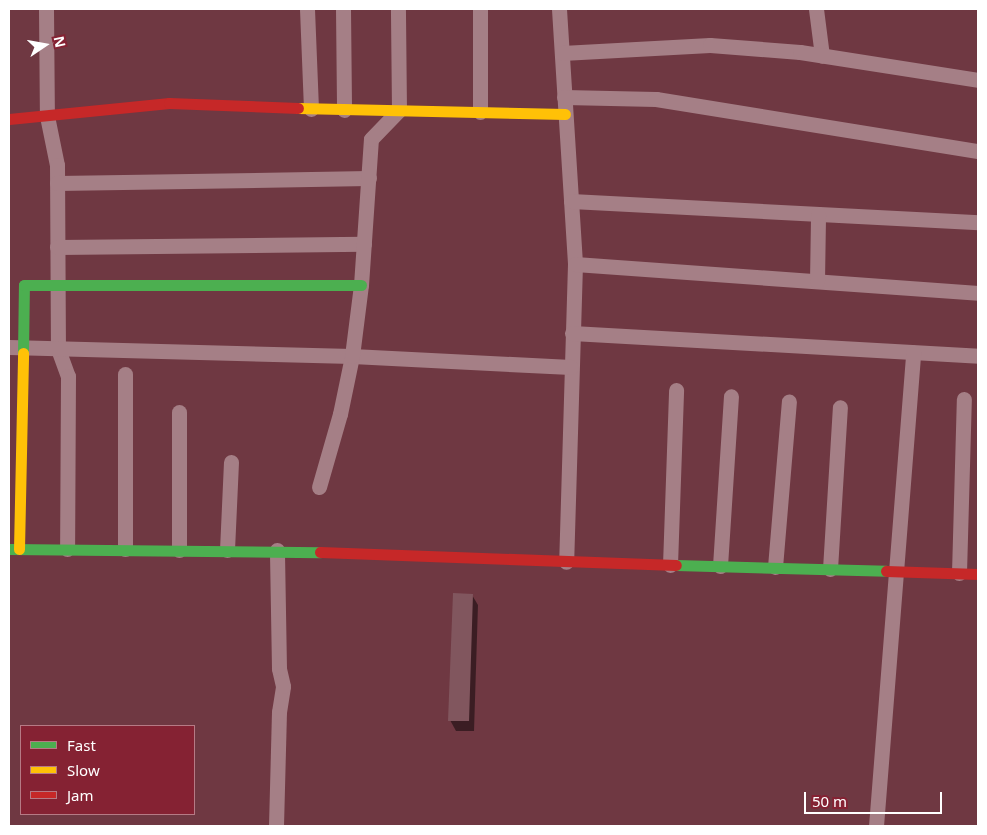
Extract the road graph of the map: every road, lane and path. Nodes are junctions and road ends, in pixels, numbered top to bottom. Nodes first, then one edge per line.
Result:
1 (46, 9) edge
2 (308, 9) edge
3 (343, 9) edge
4 (398, 9) edge
5 (480, 9) edge
6 (559, 9) edge
7 (816, 9) edge
8 (562, 53) junction
9 (822, 56) junction
10 (978, 80) edge
11 (564, 97) junction
12 (311, 108) junction
13 (344, 110) junction
14 (399, 110) junction
15 (480, 112) junction
16 (565, 114) junction
17 (47, 116) junction
18 (9, 119) edge
19 (978, 151) edge
20 (369, 178) junction
21 (57, 183) junction
22 (571, 201) junction
23 (818, 214) junction
24 (978, 222) edge
25 (364, 244) junction
26 (58, 247) junction
27 (576, 264) junction
28 (817, 281) junction
29 (361, 284) junction
30 (57, 285) junction
31 (978, 293) edge
32 (572, 333) junction
33 (16, 348) edge
34 (58, 349) junction
35 (912, 352) junction
36 (352, 356) junction
37 (978, 356) edge
38 (571, 367) junction
39 (125, 374) dead end
40 (676, 390) dead end
41 (731, 396) dead end
42 (964, 399) dead end
43 (789, 402) dead end
44 (840, 407) dead end
45 (179, 412) dead end
46 (231, 462) dead end
47 (319, 487) dead end
48 (14, 549) edge
49 (67, 549) junction
50 (125, 549) junction
51 (179, 550) junction
52 (227, 550) junction
53 (277, 550) junction
54 (566, 562) junction
55 (670, 565) junction
56 (720, 566) junction
57 (775, 567) junction
58 (830, 569) junction
59 (897, 571) junction
60 (958, 573) junction
61 (978, 574) edge
62 (276, 826) edge
63 (876, 826) edge

1 - 17 street
2 - 12 street
3 - 13 street
4 - 14 street
5 - 15 street
6 - 8 street
7 - 9 street
8 - 9 street
8 - 11 street
9 - 10 street
11 - 16 street
11 - 19 street
12 - 13 street
12 - 17 street
13 - 14 street
14 - 15 street
14 - 20 street
15 - 16 street
16 - 22 street
17 - 18 street
17 - 21 street
20 - 21 street
20 - 25 street
21 - 26 street
22 - 23 street
22 - 27 street
23 - 24 street
23 - 28 street
25 - 26 street
25 - 29 street
26 - 30 street
27 - 28 street
27 - 32 street
28 - 31 street
29 - 30 street
29 - 36 street
30 - 33 street
30 - 34 street
32 - 35 street
32 - 38 street
33 - 34 street
33 - 48 street
34 - 36 street
34 - 49 street
35 - 37 street
35 - 59 street
36 - 38 street
36 - 47 street
38 - 54 street
39 - 50 street
40 - 55 street
41 - 56 street
42 - 60 street
43 - 57 street
44 - 58 street
45 - 51 street
46 - 52 street
48 - 49 street
49 - 50 street
50 - 51 street
51 - 52 street
52 - 53 street
53 - 54 street
53 - 62 street
54 - 55 street
55 - 56 street
56 - 57 street
57 - 58 street
58 - 59 street
59 - 60 street
59 - 63 street
60 - 61 street

